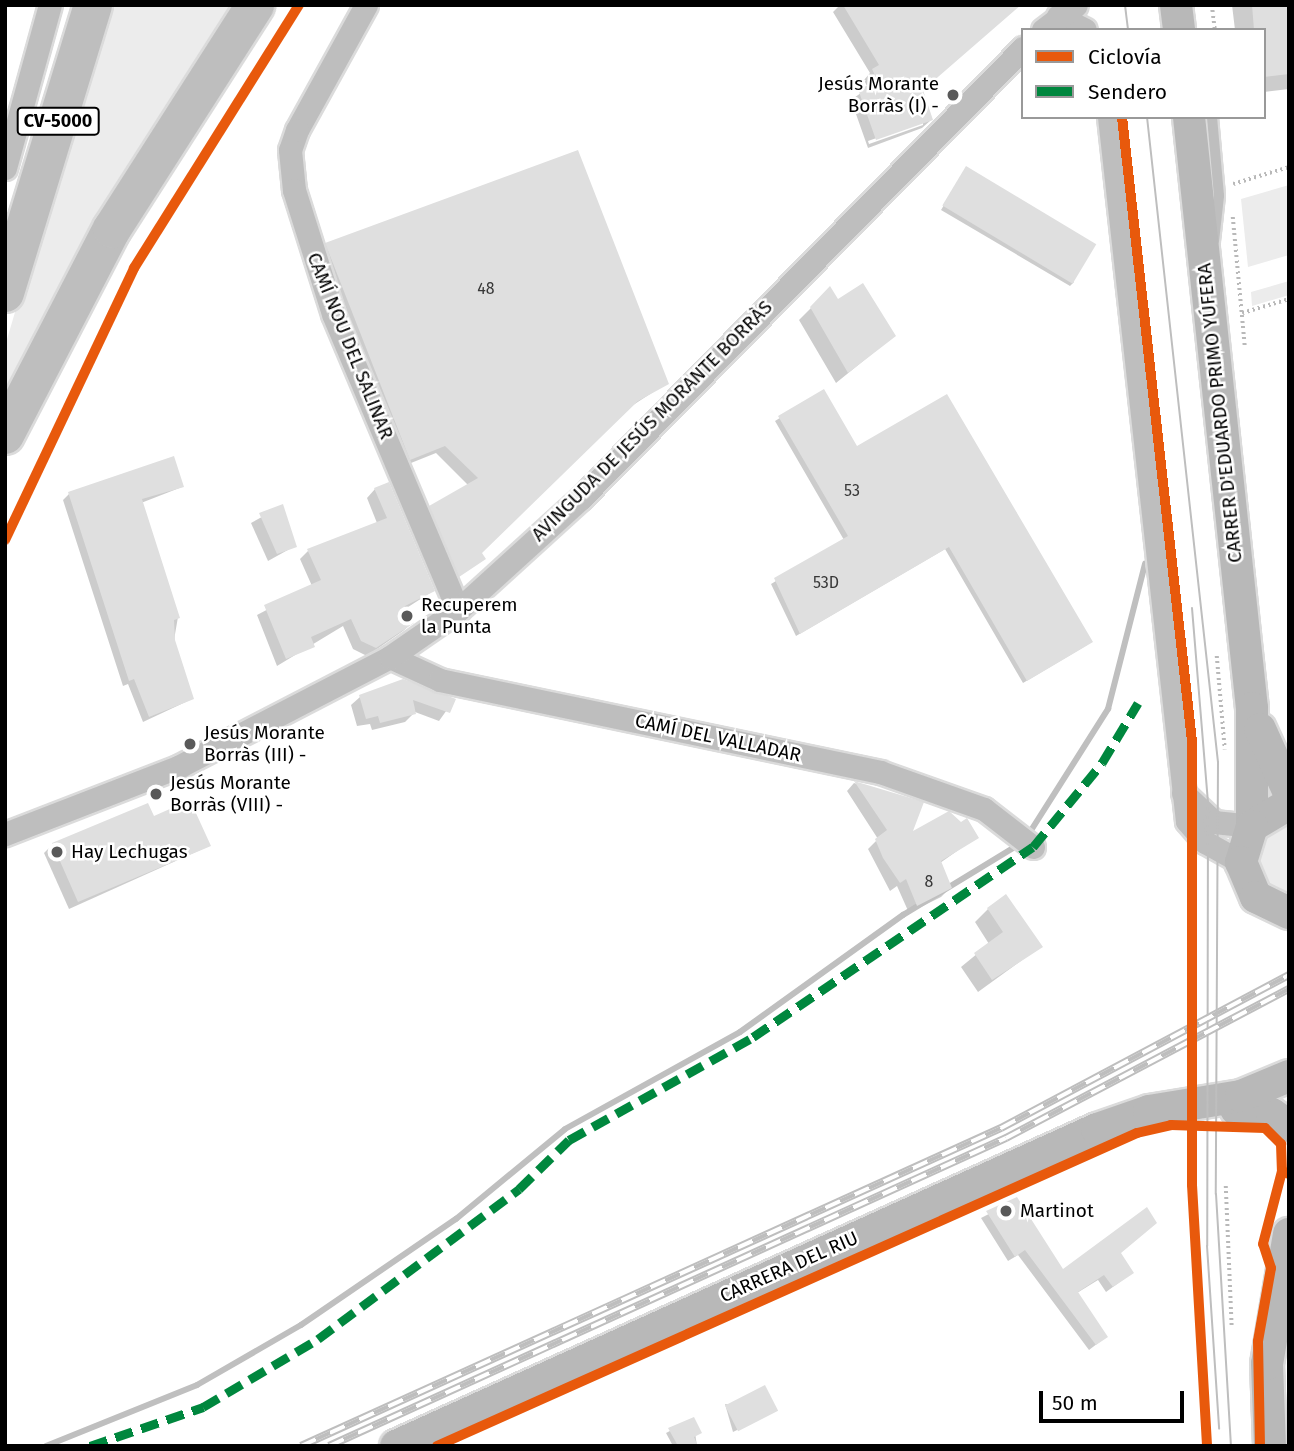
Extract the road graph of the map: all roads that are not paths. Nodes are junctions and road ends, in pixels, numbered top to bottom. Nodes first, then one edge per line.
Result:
1 (50, 5) edge
2 (78, 5) edge
3 (93, 5) edge
4 (255, 5) edge
5 (366, 5) edge
6 (1175, 5) edge
7 (1062, 13) edge
8 (1082, 28) edge
9 (1179, 28) edge
10 (1021, 50) edge
11 (1109, 119) edge
12 (1189, 119) edge
13 (1212, 119) edge
14 (5, 168) edge
15 (25, 238) junction
16 (1206, 278) junction
17 (5, 293) edge
18 (5, 435) edge
19 (458, 610) junction
20 (390, 657) junction
21 (1252, 708) junction
22 (1183, 793) junction
23 (1289, 793) edge
24 (1289, 804) edge
25 (1252, 825) junction
26 (5, 834) edge
27 (1033, 847) dead end
28 (1241, 862) junction
29 (1289, 913) edge
30 (1289, 1076) edge
31 (1289, 1091) edge
32 (1187, 1105) junction
33 (1236, 1108) junction
34 (1289, 1126) edge
35 (1289, 1234) edge
36 (1289, 1320) edge
37 (1282, 1442) edge
38 (396, 1446) edge

1 - 14 street
2 - 15 highway
3 - 15 highway, CV-5000
4 - 18 highway
5 - 19 street, CAMÍ NOU DEL SALINAR
6 - 9 street
7 - 8 street
10 - 19 street, AVINGUDA DE JESÚS MORANTE BORRÀS
11 - 22 street
12 - 16 street, CARRER D'EDUARDO PRIMO YÚFERA
13 - 16 lane
15 - 17 highway, CV-5000
16 - 21 street, CARRER D'EDUARDO PRIMO YÚFERA
19 - 20 street, AVINGUDA DE JESÚS MORANTE BORRÀS
20 - 26 street, AVINGUDA DE JESÚS MORANTE BORRÀS
20 - 27 street, CAMÍ DEL VALLADAR
21 - 23 street, CARRER D'EDUARDO PRIMO YÚFERA
21 - 25 street, CARRER D'EDUARDO PRIMO YÚFERA
22 - 25 street
22 - 28 street
24 - 25 street
25 - 28 street, CARRER D'EDUARDO PRIMO YÚFERA
28 - 29 street
30 - 32 street, CARRERA DEL RIU
31 - 33 street, CARRERA DEL RIU
32 - 33 street, CARRERA DEL RIU
32 - 38 street, CARRERA DEL RIU
33 - 34 street
35 - 37 street
36 - 37 street

